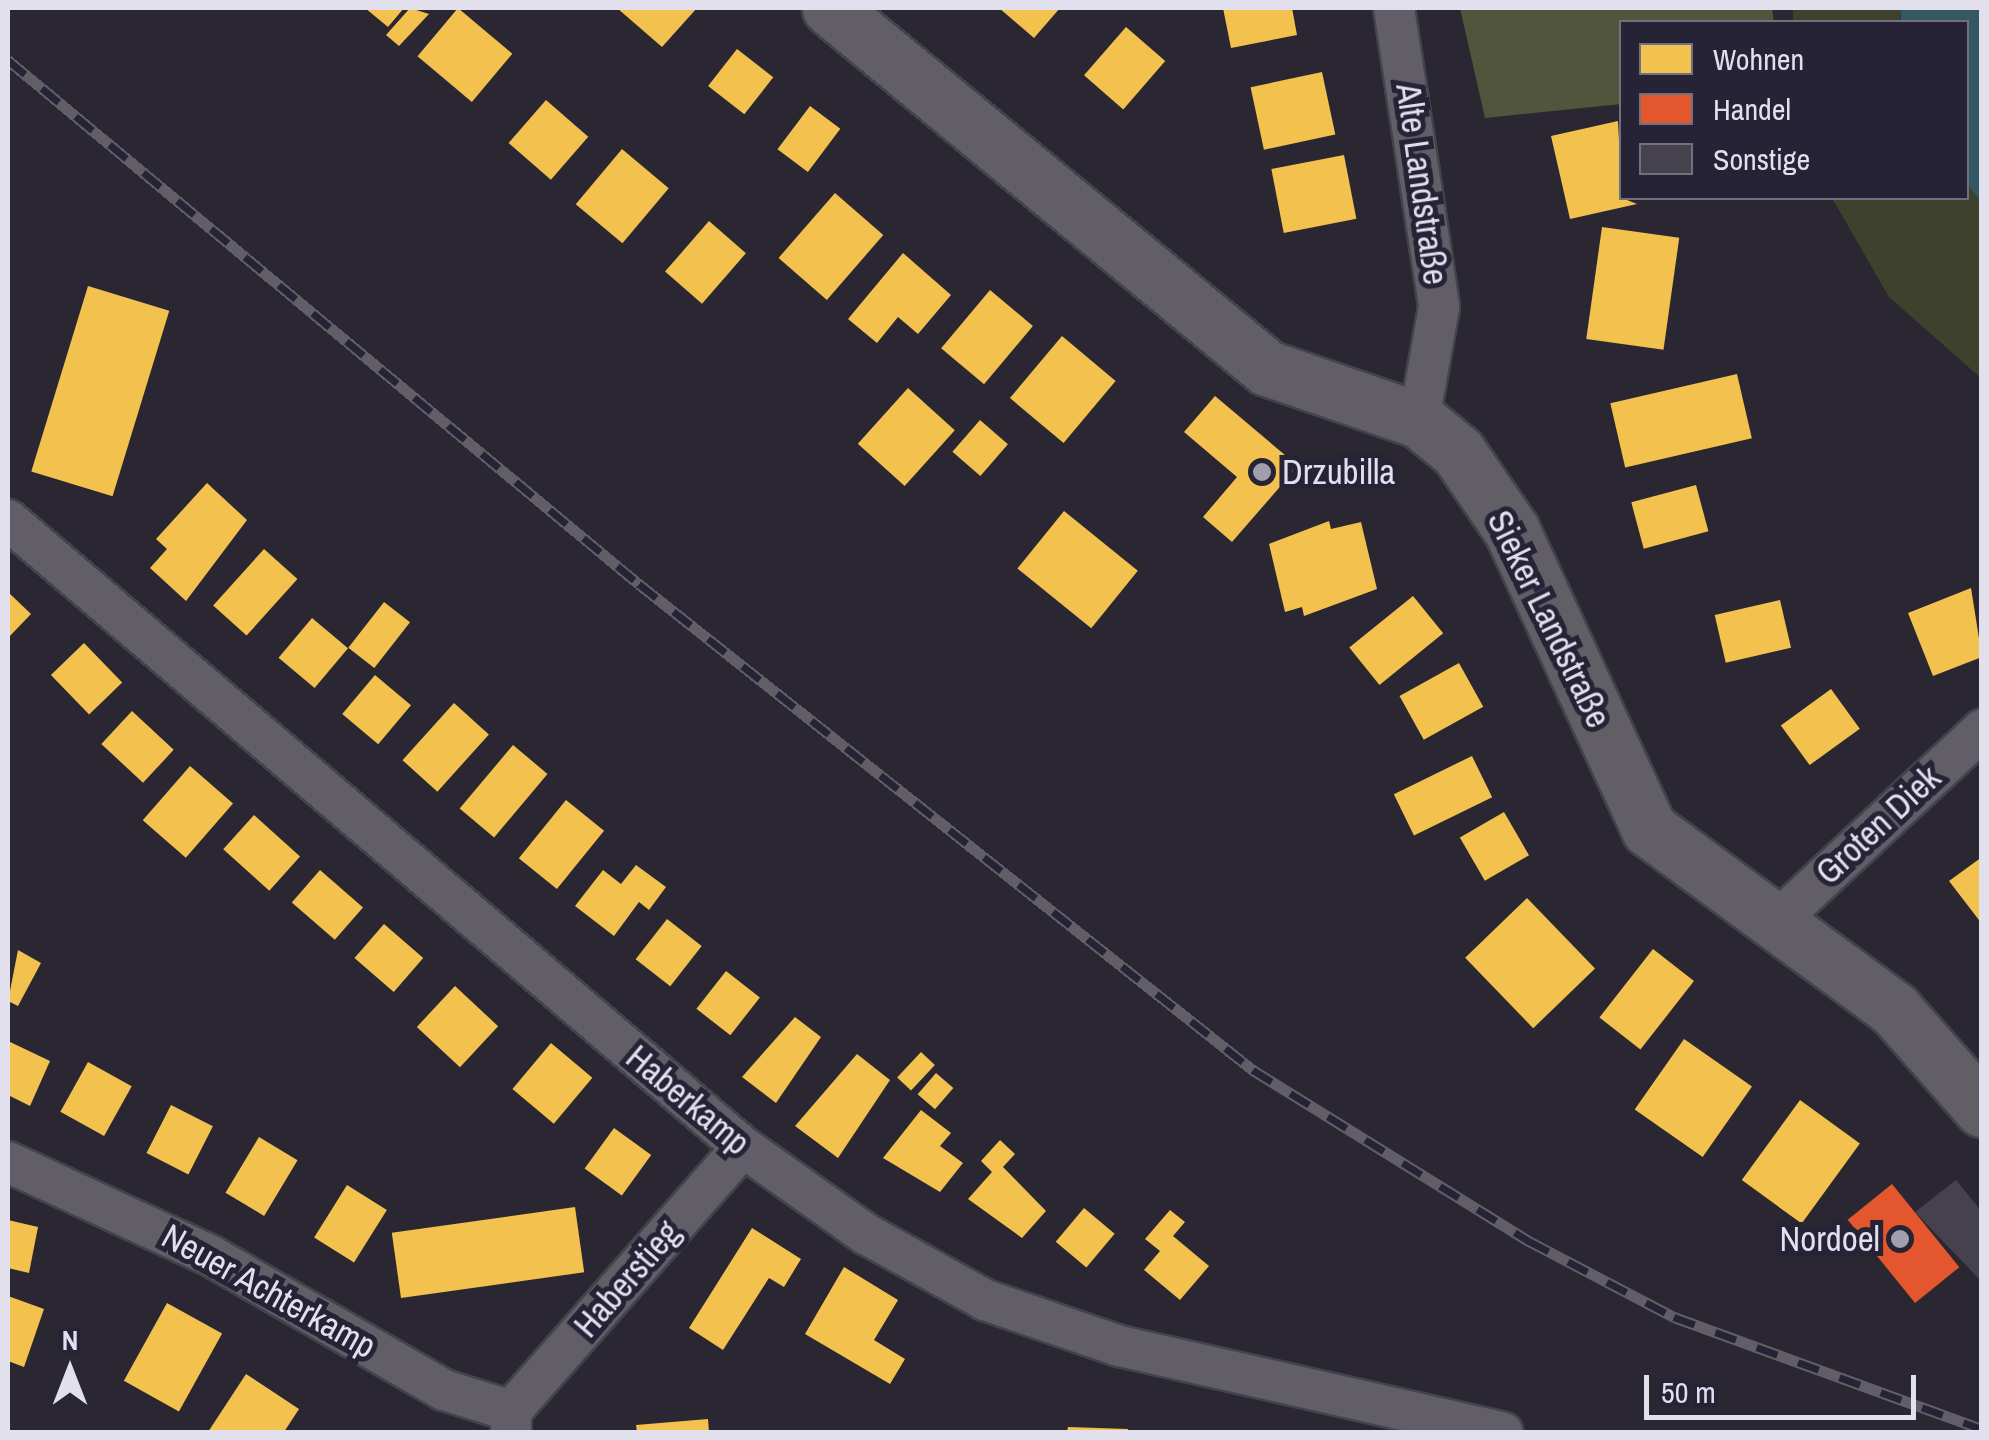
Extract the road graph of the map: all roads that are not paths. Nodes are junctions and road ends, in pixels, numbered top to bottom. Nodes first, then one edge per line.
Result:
1 (830, 8) edge
2 (1394, 8) edge
3 (1419, 420) junction
4 (8, 520) edge
5 (1982, 730) edge
6 (1776, 922) junction
7 (1982, 1108) edge
8 (743, 1148) junction
9 (8, 1162) edge
10 (511, 1422) edge
11 (1502, 1432) edge

1 - 3 street, Sieker Landstraße
2 - 3 street, Alte Landstraße
3 - 6 street, Sieker Landstraße
4 - 8 street, Haberkamp
5 - 6 street, Groten Diek
6 - 7 street, Sieker Landstraße
8 - 10 street, Haberstieg
8 - 11 street, Haberkamp
9 - 10 street, Neuer Achterkamp

